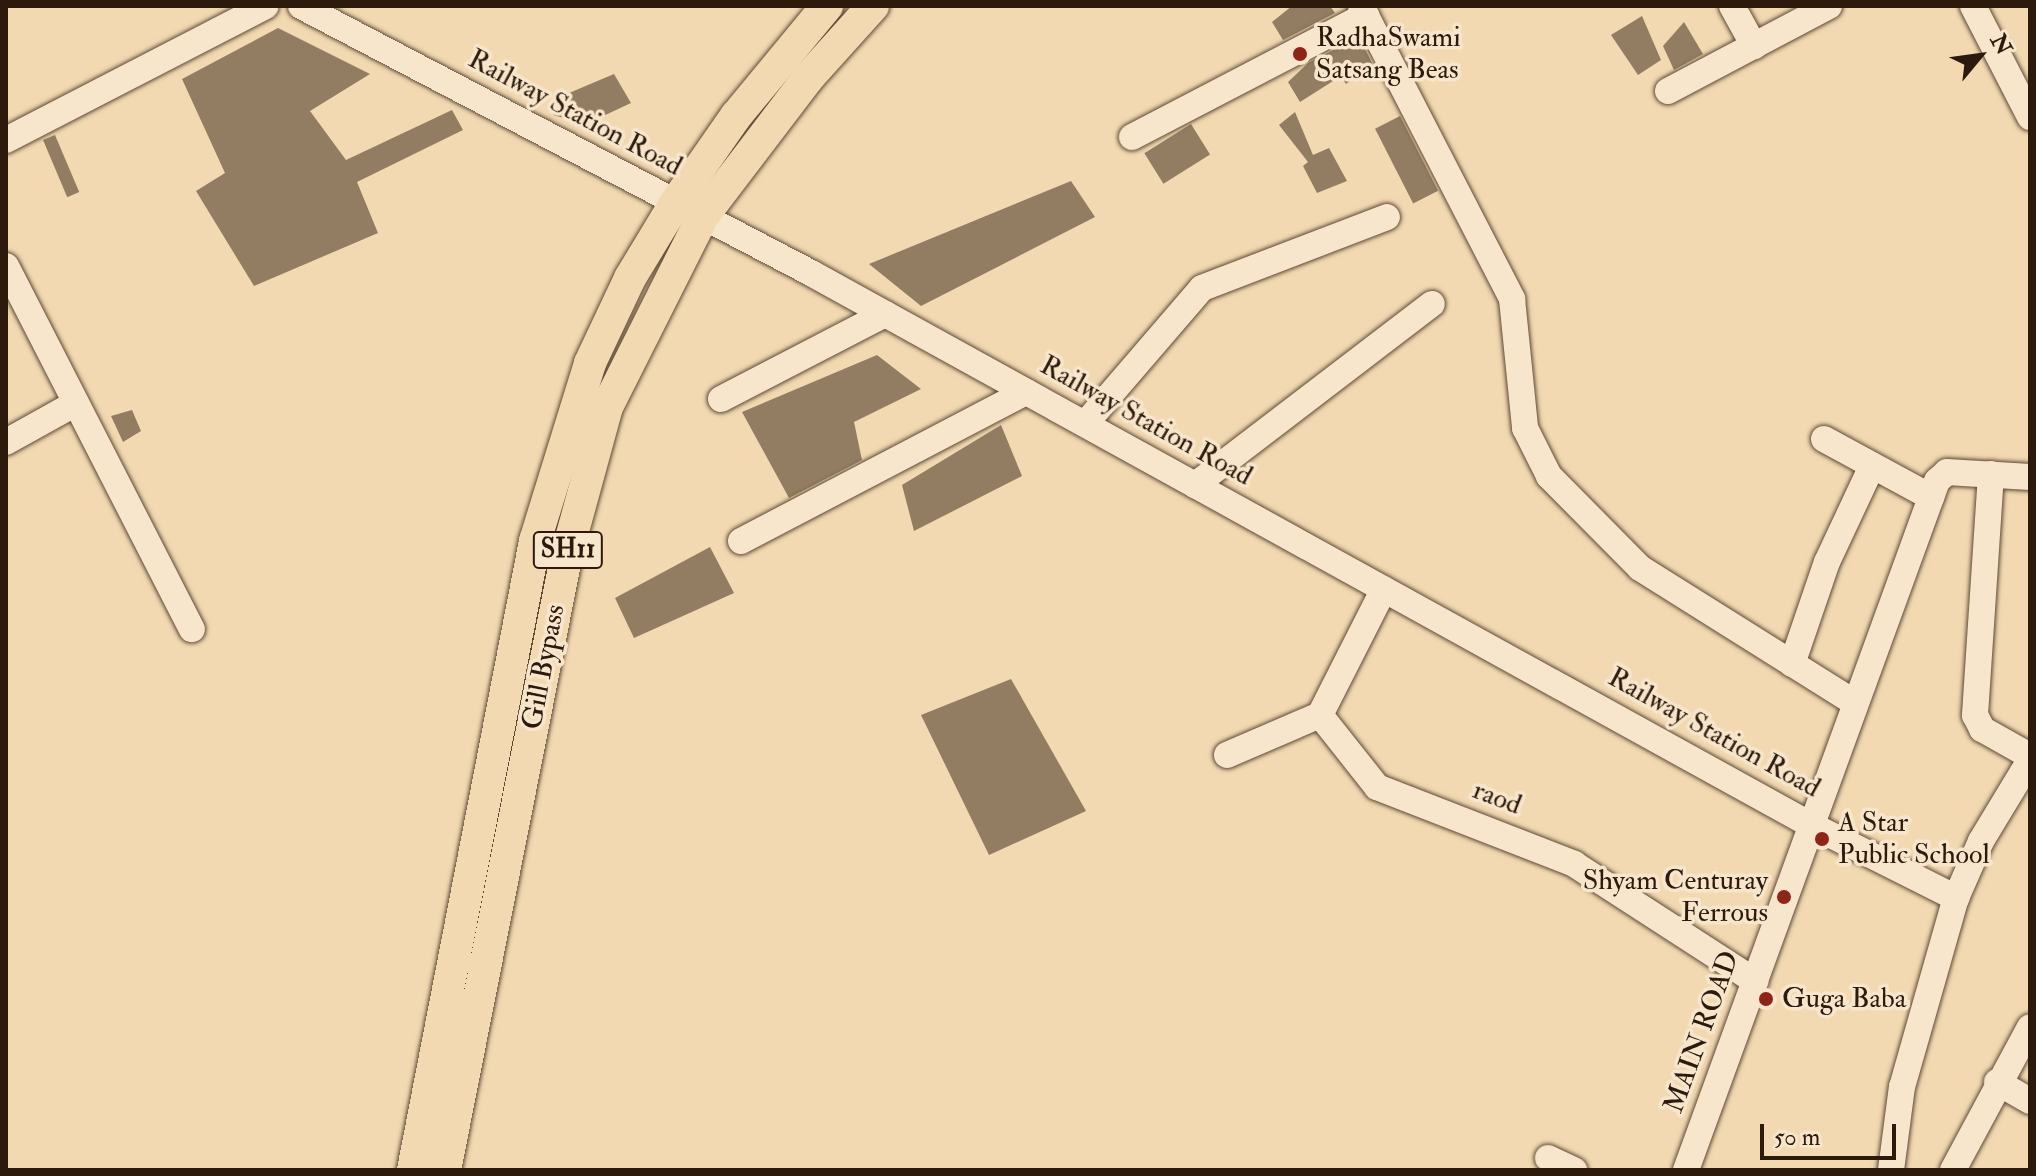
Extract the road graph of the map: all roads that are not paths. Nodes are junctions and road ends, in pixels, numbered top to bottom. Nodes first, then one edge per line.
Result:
1 (266, 6) edge
2 (301, 6) edge
3 (827, 6) edge
4 (873, 6) edge
5 (1732, 6) edge
6 (1829, 6) edge
7 (1973, 6) edge
8 (1364, 11) edge
9 (1754, 46) junction
10 (1668, 91) dead end
11 (2030, 117) edge
12 (1132, 137) dead end
13 (6, 140) edge
14 (690, 209) junction
15 (1387, 217) dead end
16 (6, 266) edge
17 (1432, 304) dead end
18 (16, 310) edge
19 (885, 314) junction
20 (1026, 392) junction
21 (721, 399) dead end
22 (76, 403) junction
23 (1085, 424) junction
24 (1824, 439) dead end
25 (6, 442) edge
26 (1872, 466) junction
27 (1991, 474) junction
28 (2030, 477) edge
29 (1195, 485) junction
30 (1931, 497) junction
31 (741, 541) dead end
32 (1384, 589) junction
33 (192, 629) dead end
34 (1792, 664) junction
35 (1854, 702) junction
36 (1320, 715) junction
37 (1227, 755) dead end
38 (2030, 758) edge
39 (1809, 824) junction
40 (1956, 898) junction
41 (1755, 981) junction
42 (2030, 1027) edge
43 (1997, 1082) junction
44 (2030, 1101) edge
45 (1548, 1158) dead end
46 (413, 1170) edge
47 (445, 1170) edge
48 (1574, 1170) edge
49 (1686, 1170) edge
50 (1891, 1170) edge
51 (1953, 1170) edge

1 - 13 street
2 - 14 street, Railway Station Road
3 - 14 main road, Gill Bypass / SH11
4 - 14 main road, Gill Bypass / SH11
5 - 9 street
6 - 9 street
7 - 11 street
8 - 12 street
8 - 34 street
9 - 10 street
14 - 19 street, Railway Station Road
14 - 46 main road, Gill Bypass / SH11
14 - 47 main road, Gill Bypass / SH11
15 - 23 street
16 - 18 street
17 - 29 street
18 - 22 street
19 - 20 street, Railway Station Road
19 - 21 street
20 - 23 street, Railway Station Road
20 - 31 street
22 - 25 street
22 - 33 street
23 - 29 street, Railway Station Road
24 - 26 street
26 - 30 street
26 - 34 street
27 - 28 street
27 - 30 street
27 - 38 street
29 - 32 street, Railway Station Road
30 - 35 street, MAIN ROAD
32 - 36 street
32 - 39 street, Railway Station Road
34 - 35 street
35 - 39 street, MAIN ROAD
36 - 37 street
36 - 41 street, raod
38 - 40 street
39 - 40 street, Railway Station Road
39 - 41 street, MAIN ROAD
40 - 50 street
41 - 49 street, MAIN ROAD
42 - 43 street
43 - 44 street
43 - 51 street
45 - 48 street

